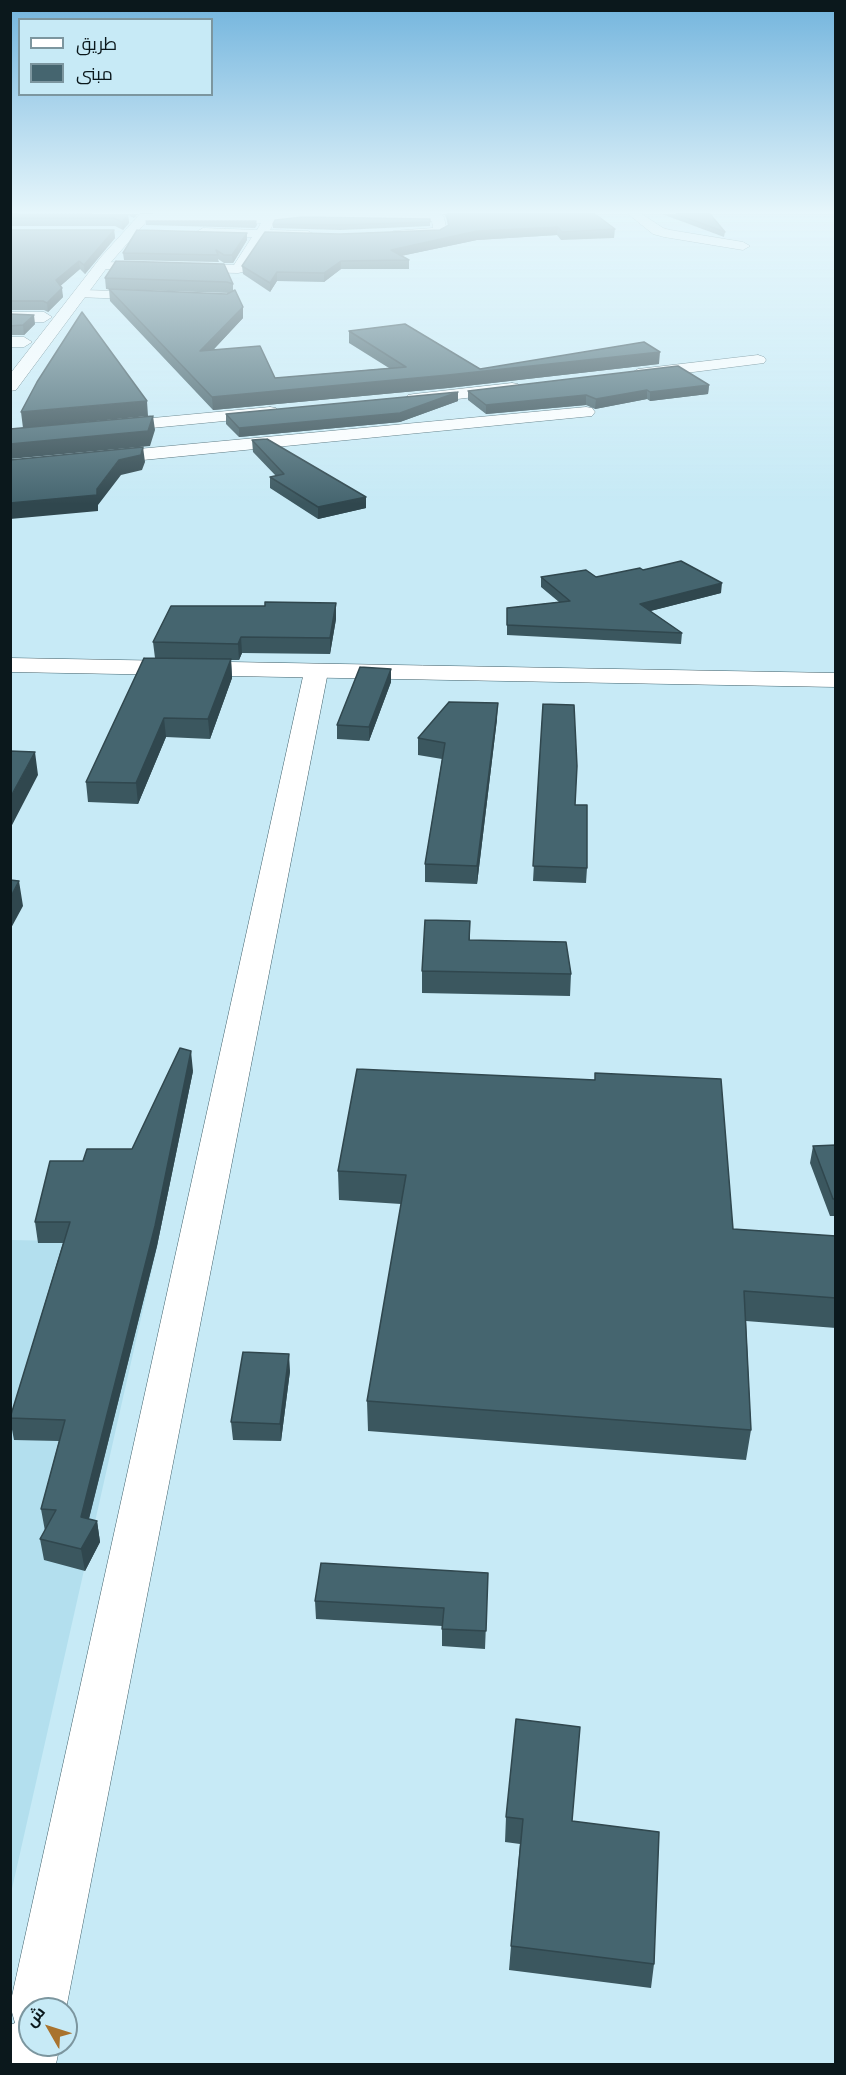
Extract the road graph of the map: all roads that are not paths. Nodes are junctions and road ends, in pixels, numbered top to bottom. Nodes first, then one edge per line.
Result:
1 (69, 311) edge
2 (10, 317) edge
3 (17, 342) edge
4 (10, 358) edge
5 (758, 360) dead end
6 (620, 376) edge
7 (10, 386) edge
8 (528, 386) edge
9 (401, 400) edge
10 (282, 411) edge
11 (586, 412) edge
12 (93, 429) edge
13 (10, 467) edge
14 (10, 665) edge
15 (316, 672) junction
16 (836, 680) edge
17 (40, 1997) edge

1 - 7 street
2 - 3 street
3 - 4 street
5 - 6 street
8 - 9 street
10 - 12 street
11 - 13 street
14 - 15 street
15 - 16 street
15 - 17 street

